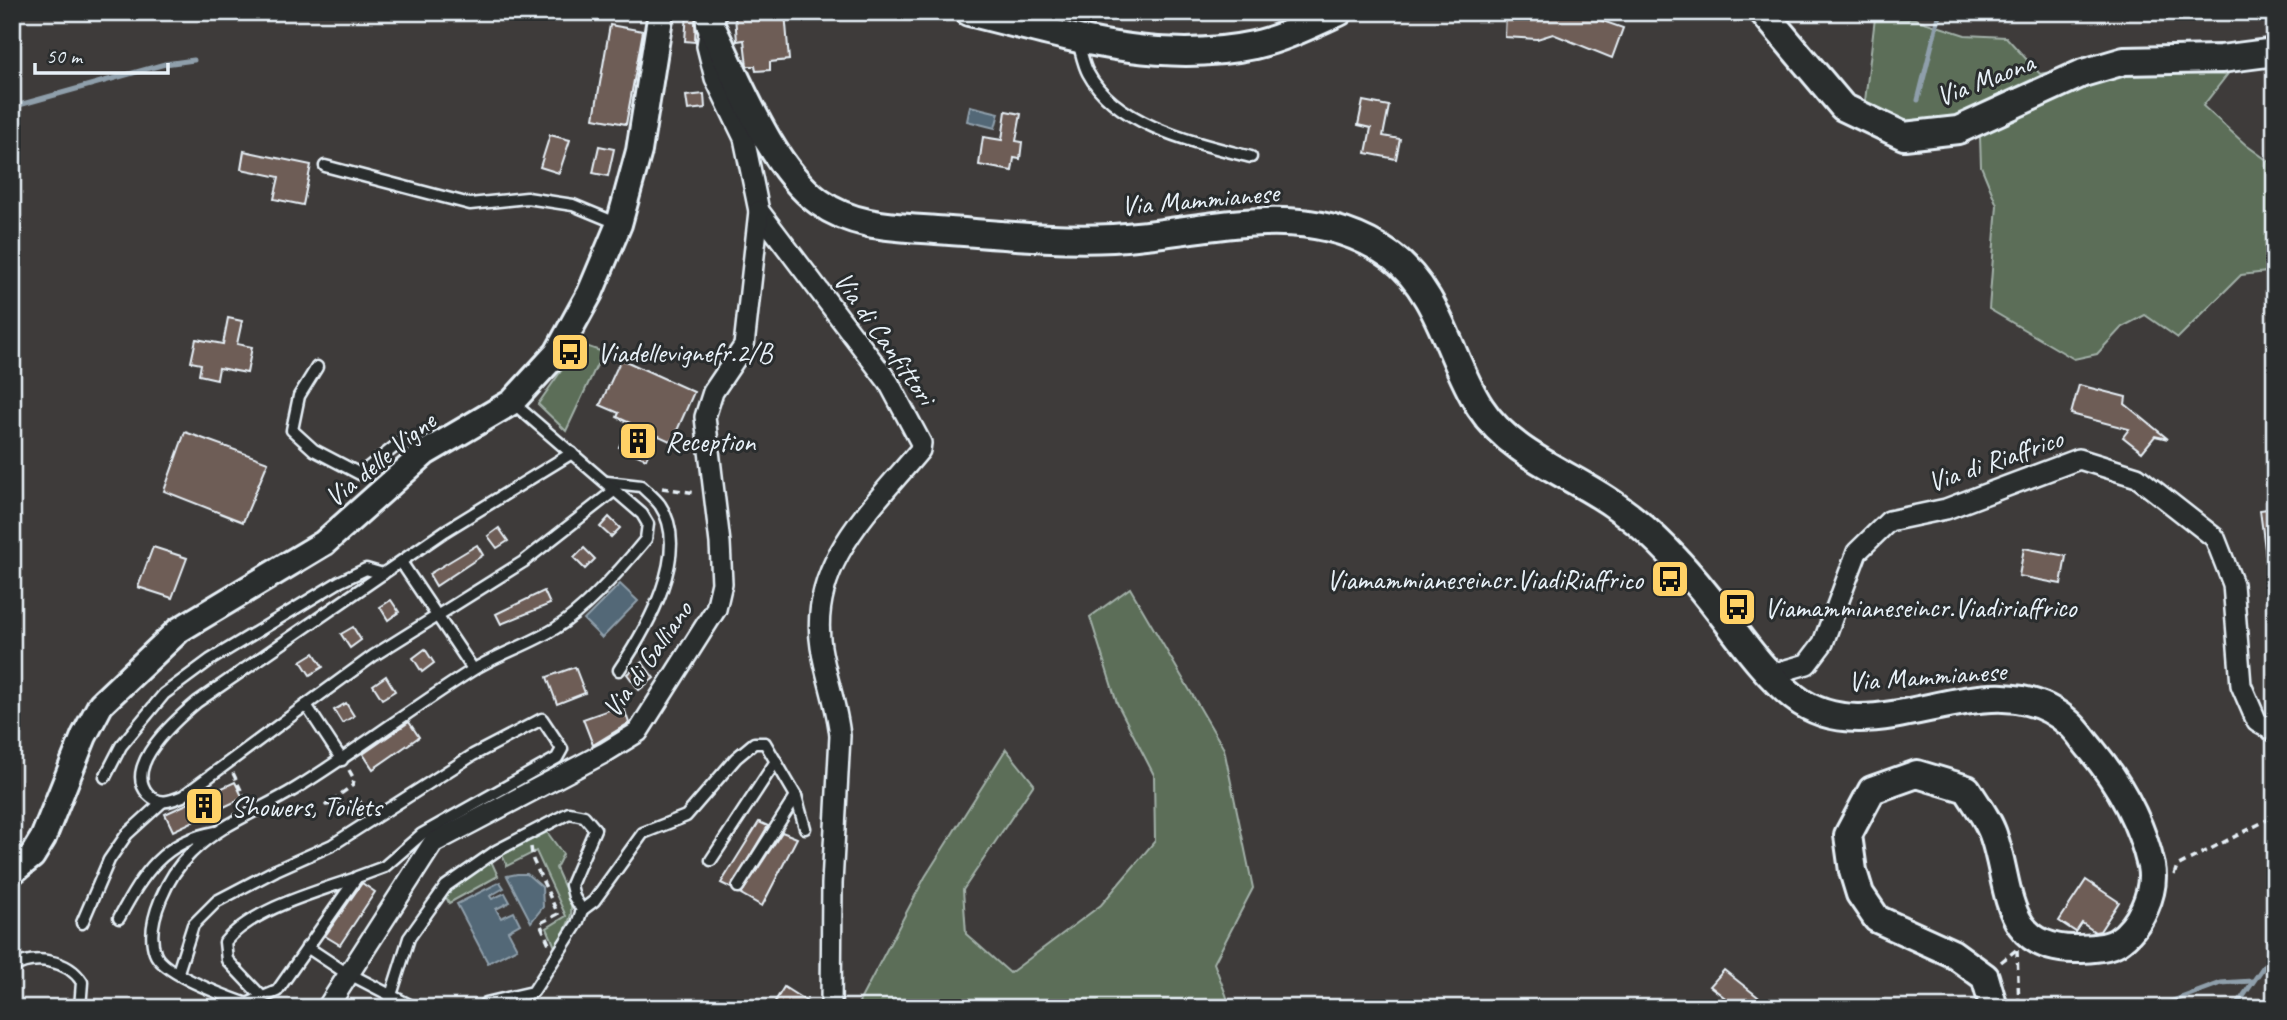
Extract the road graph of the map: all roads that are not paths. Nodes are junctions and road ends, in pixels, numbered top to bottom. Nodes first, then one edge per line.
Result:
1 (661, 12) edge
2 (969, 12) edge
3 (1339, 12) edge
4 (1763, 12) edge
5 (711, 18) edge
6 (1077, 38) junction
7 (2275, 52) edge
8 (1251, 157) dead end
9 (325, 166) dead end
10 (760, 211) junction
11 (619, 224) junction
12 (317, 367) dead end
13 (512, 402) junction
14 (425, 453) junction
15 (572, 453) junction
16 (607, 482) junction
17 (615, 490) junction
18 (401, 562) junction
19 (383, 574) junction
20 (439, 616) junction
21 (473, 669) junction
22 (619, 670) dead end
23 (1772, 674) junction
24 (306, 705) junction
25 (2275, 732) edge
26 (342, 760) junction
27 (776, 761) junction
28 (105, 777) dead end
29 (796, 796) junction
30 (162, 802) junction
31 (805, 828) dead end
32 (220, 831) junction
33 (711, 860) dead end
34 (12, 872) edge
35 (356, 877) junction
36 (738, 887) dead end
37 (582, 910) junction
38 (119, 918) dead end
39 (82, 922) dead end
40 (307, 947) junction
41 (12, 968) edge
42 (178, 972) junction
43 (348, 973) junction
44 (390, 992) junction
45 (262, 997) junction
46 (80, 1008) edge
47 (327, 1008) edge
48 (387, 1008) edge
49 (415, 1008) edge
50 (481, 1008) edge
51 (831, 1008) edge
52 (1994, 1008) edge

1 - 11 street, Via delle Vigne
2 - 6 main road
3 - 6 main road
4 - 7 main road, Via Maona
5 - 10 street, Via di Canfittori
5 - 23 main road, Via Mammianese
6 - 8 lane
9 - 11 lane
10 - 43 street, Via di Galliano
10 - 51 street, Via di Canfittori
11 - 13 street, Via delle Vigne
12 - 14 lane
13 - 14 street, Via delle Vigne
13 - 15 lane
14 - 34 street, Via delle Vigne
15 - 16 lane
15 - 18 lane
16 - 17 lane
16 - 22 lane
17 - 20 lane
17 - 21 lane
18 - 19 lane
18 - 20 lane
19 - 28 lane
19 - 30 lane
20 - 21 lane
20 - 24 lane
21 - 26 lane
23 - 25 street, Via di Riaffrico
23 - 52 main road, Via Mammianese
24 - 26 lane
24 - 30 lane
26 - 32 lane
27 - 29 lane
27 - 33 lane
27 - 37 lane
29 - 31 lane
29 - 36 lane
30 - 39 lane
32 - 38 lane
32 - 42 lane
35 - 40 lane
35 - 42 lane
35 - 45 lane
37 - 44 lane
37 - 50 lane
40 - 43 lane
40 - 45 lane
41 - 46 lane
42 - 45 lane
43 - 44 lane
43 - 47 street, Via di Galliano
44 - 48 lane
44 - 49 lane

